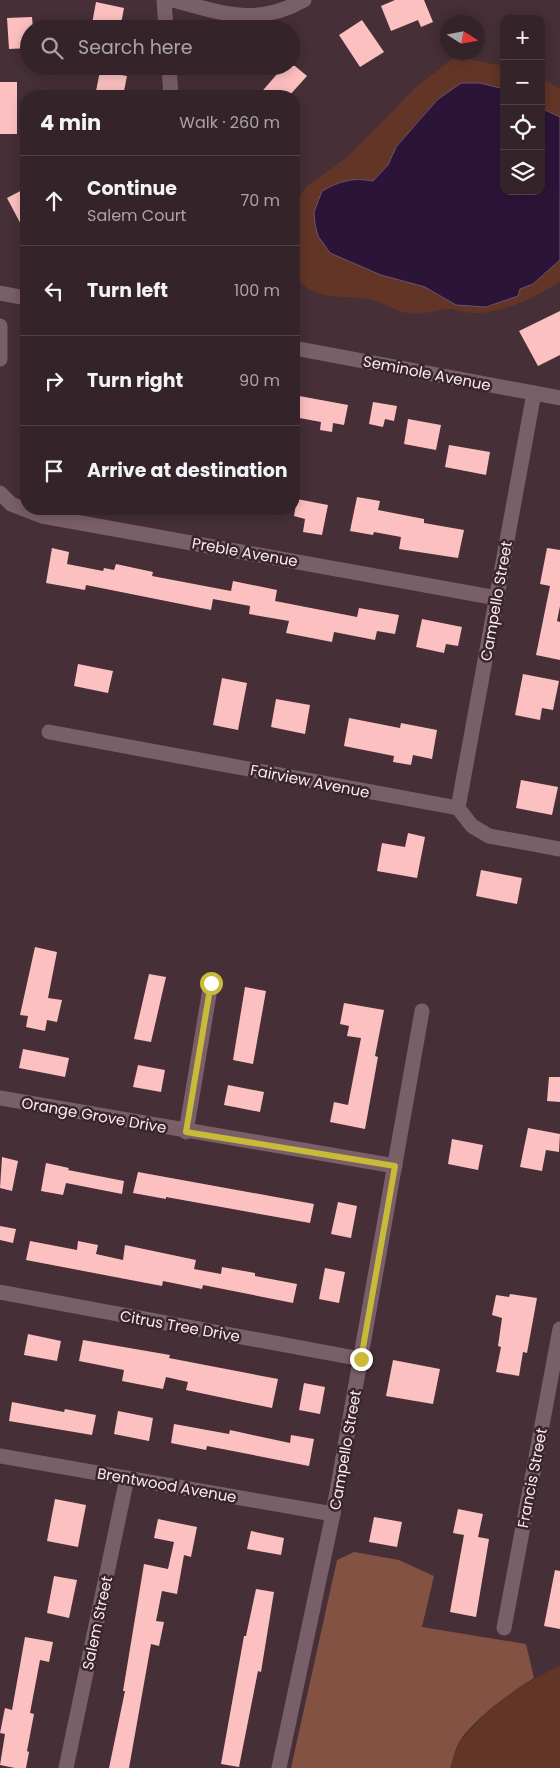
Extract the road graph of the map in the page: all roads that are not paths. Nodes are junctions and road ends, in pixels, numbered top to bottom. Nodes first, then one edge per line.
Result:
1 (164, 0) edge
2 (173, 0) edge
3 (304, 0) edge
4 (165, 20) edge
5 (170, 75) edge
6 (171, 90) edge
7 (0, 293) edge
8 (20, 297) edge
9 (0, 326) edge
10 (300, 349) edge
11 (0, 359) edge
12 (534, 393) junction
13 (560, 398) edge
14 (0, 493) edge
15 (20, 507) edge
16 (39, 515) edge
17 (497, 598) junction
18 (49, 732) dead end
19 (458, 808) junction
20 (560, 848) edge
21 (211, 983) dead end
22 (422, 1011) dead end
23 (0, 1098) edge
24 (186, 1132) junction
25 (395, 1166) junction
26 (0, 1292) edge
27 (560, 1329) edge
28 (361, 1359) junction
29 (0, 1456) edge
30 (127, 1478) junction
31 (333, 1514) junction
32 (504, 1628) dead end
33 (66, 1768) edge
34 (279, 1768) edge

1 - 4 street
2 - 3 street
5 - 6 street
7 - 8 street
9 - 11 street
10 - 12 street, Seminole Avenue
12 - 13 street, Seminole Avenue
12 - 17 street, Campello Street
14 - 15 street, Preble Avenue
16 - 17 street, Preble Avenue
17 - 19 street, Campello Street
18 - 19 street, Fairview Avenue
19 - 20 street
21 - 24 street
22 - 25 street, Campello Street
23 - 24 street, Orange Grove Drive
24 - 25 street, Orange Grove Drive
25 - 28 street, Campello Street
26 - 28 street, Citrus Tree Drive
27 - 32 street, Francis Street
28 - 31 street, Campello Street
29 - 30 street, Brentwood Avenue
30 - 31 street, Brentwood Avenue
30 - 33 street, Salem Street
31 - 34 street, Campello Street

